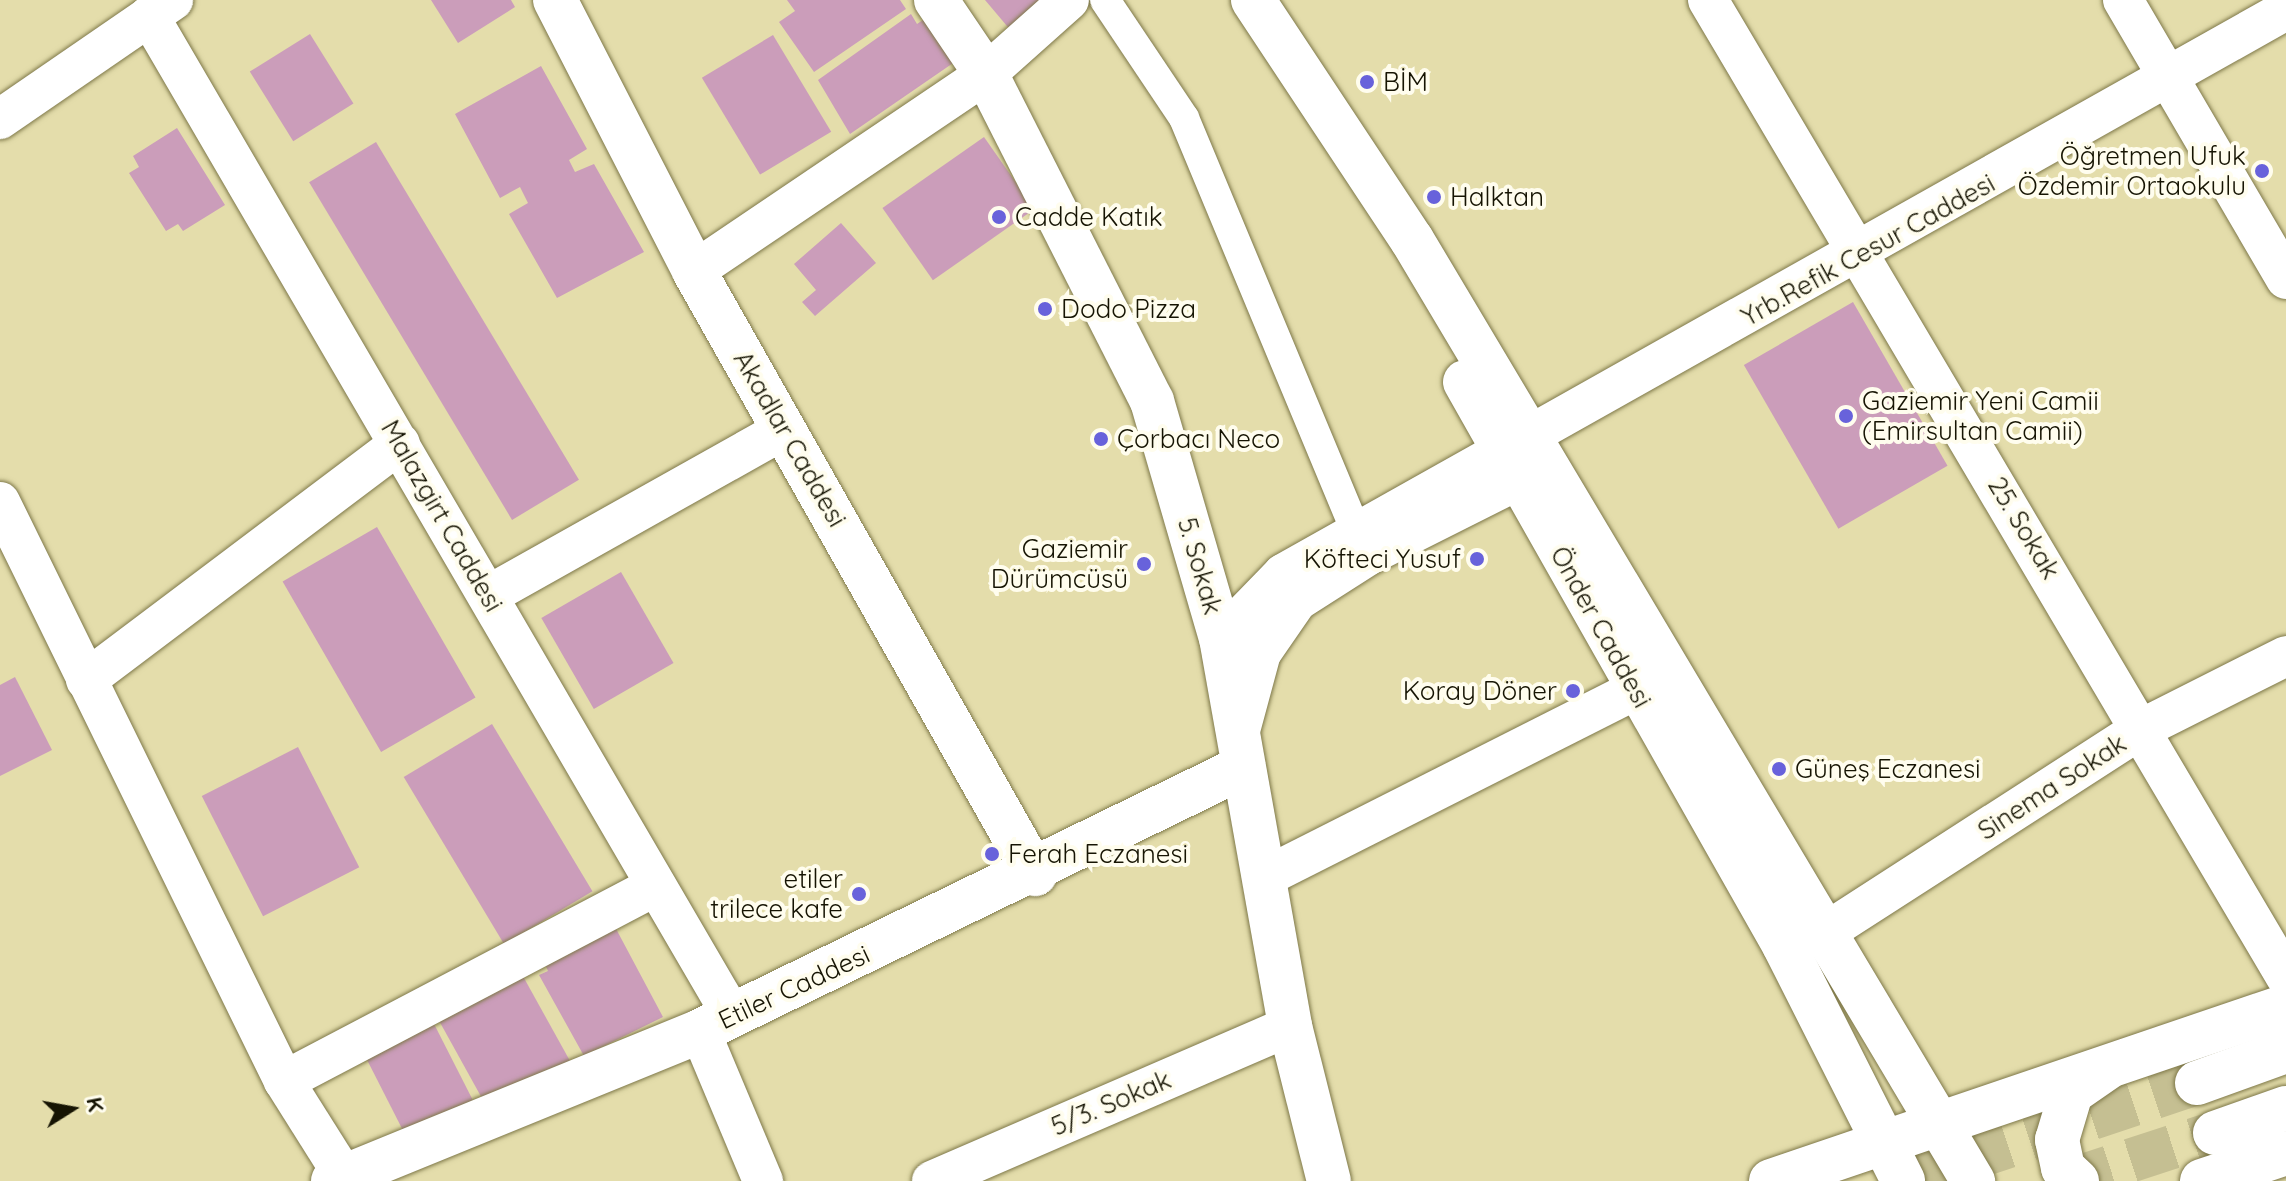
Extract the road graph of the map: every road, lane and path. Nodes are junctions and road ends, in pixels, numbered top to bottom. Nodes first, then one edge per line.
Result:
1 (555, 0) edge
2 (936, 0) edge
3 (1069, 0) edge
4 (1105, 0) edge
5 (1253, 0) edge
6 (1708, 0) edge
7 (2123, 0) edge
8 (161, 8) edge
9 (2286, 10) edge
10 (986, 74) junction
11 (2171, 81) junction
12 (0, 119) edge
13 (1862, 255) junction
14 (694, 271) junction
15 (2286, 279) edge
16 (783, 430) junction
17 (400, 443) junction
18 (1516, 456) junction
19 (0, 502) edge
20 (1357, 534) junction
21 (489, 595) junction
22 (1221, 638) junction
23 (2286, 656) edge
24 (86, 680) junction
25 (1636, 690) junction
26 (2143, 728) junction
27 (1240, 753) junction
28 (1035, 874) junction
29 (1267, 876) junction
30 (656, 886) junction
31 (1826, 932) junction
32 (2286, 977) edge
33 (2286, 1006) edge
34 (717, 1024) junction
35 (1290, 1026) junction
36 (2286, 1051) edge
37 (2129, 1054) junction
38 (284, 1081) junction
39 (2197, 1083) tunnel mouth
40 (2286, 1108) edge
41 (1937, 1120) junction
42 (2215, 1133) tunnel mouth
43 (1884, 1143) junction
44 (2286, 1153) edge
45 (341, 1180) edge
46 (763, 1181) edge
47 (932, 1181) edge
48 (1329, 1181) edge
49 (1771, 1181) edge
50 (1903, 1181) edge
51 (1973, 1181) edge
52 (2077, 1181) edge
53 (2202, 1181) tunnel mouth

1 - 14 main road, Akadlar Caddesi
2 - 10 main road, 5. Sokak
3 - 10 street
4 - 20 street
5 - 18 main road, Önder Caddesi
6 - 13 street, 25. Sokak
7 - 11 street
8 - 12 street
8 - 17 street, Malazgirt Caddesi
9 - 11 street, Yrb.Refik Cesur Caddesi
10 - 14 street
10 - 22 main road, 5. Sokak
11 - 13 street, Yrb.Refik Cesur Caddesi
11 - 15 street
13 - 18 street, Yrb.Refik Cesur Caddesi
13 - 26 street, 25. Sokak
14 - 16 main road, Akadlar Caddesi
16 - 21 street
16 - 28 main road, Akadlar Caddesi
17 - 21 street, Malazgirt Caddesi
17 - 24 street
18 - 20 street, Yrb.Refik Cesur Caddesi
18 - 25 main road, Önder Caddesi
18 - 27 street, Yrb.Refik Cesur Caddesi
18 - 31 main road, Önder Caddesi
19 - 24 street
20 - 22 street, Yrb.Refik Cesur Caddesi
21 - 30 street, Malazgirt Caddesi
22 - 27 main road, 5. Sokak
23 - 26 street, Sinema Sokak
24 - 38 street
25 - 29 street
25 - 43 main road, Önder Caddesi
26 - 31 street, Sinema Sokak
26 - 32 street, 25. Sokak
27 - 28 main road, Etiler Caddesi
27 - 29 main road, 5. Sokak
28 - 34 main road, Etiler Caddesi
29 - 35 main road, 5. Sokak
30 - 34 street, Malazgirt Caddesi
30 - 38 street
31 - 41 main road, Önder Caddesi
33 - 37 main road
34 - 45 main road, Etiler Caddesi
34 - 46 street, Malazgirt Caddesi
35 - 47 street, 5/3. Sokak
35 - 48 main road, 5. Sokak
36 - 39 main road
37 - 41 main road
37 - 52 main road
38 - 45 street
40 - 42 main road
41 - 43 main road
41 - 51 main road, Önder Caddesi
43 - 49 main road
43 - 50 main road, Önder Caddesi
44 - 53 main road

